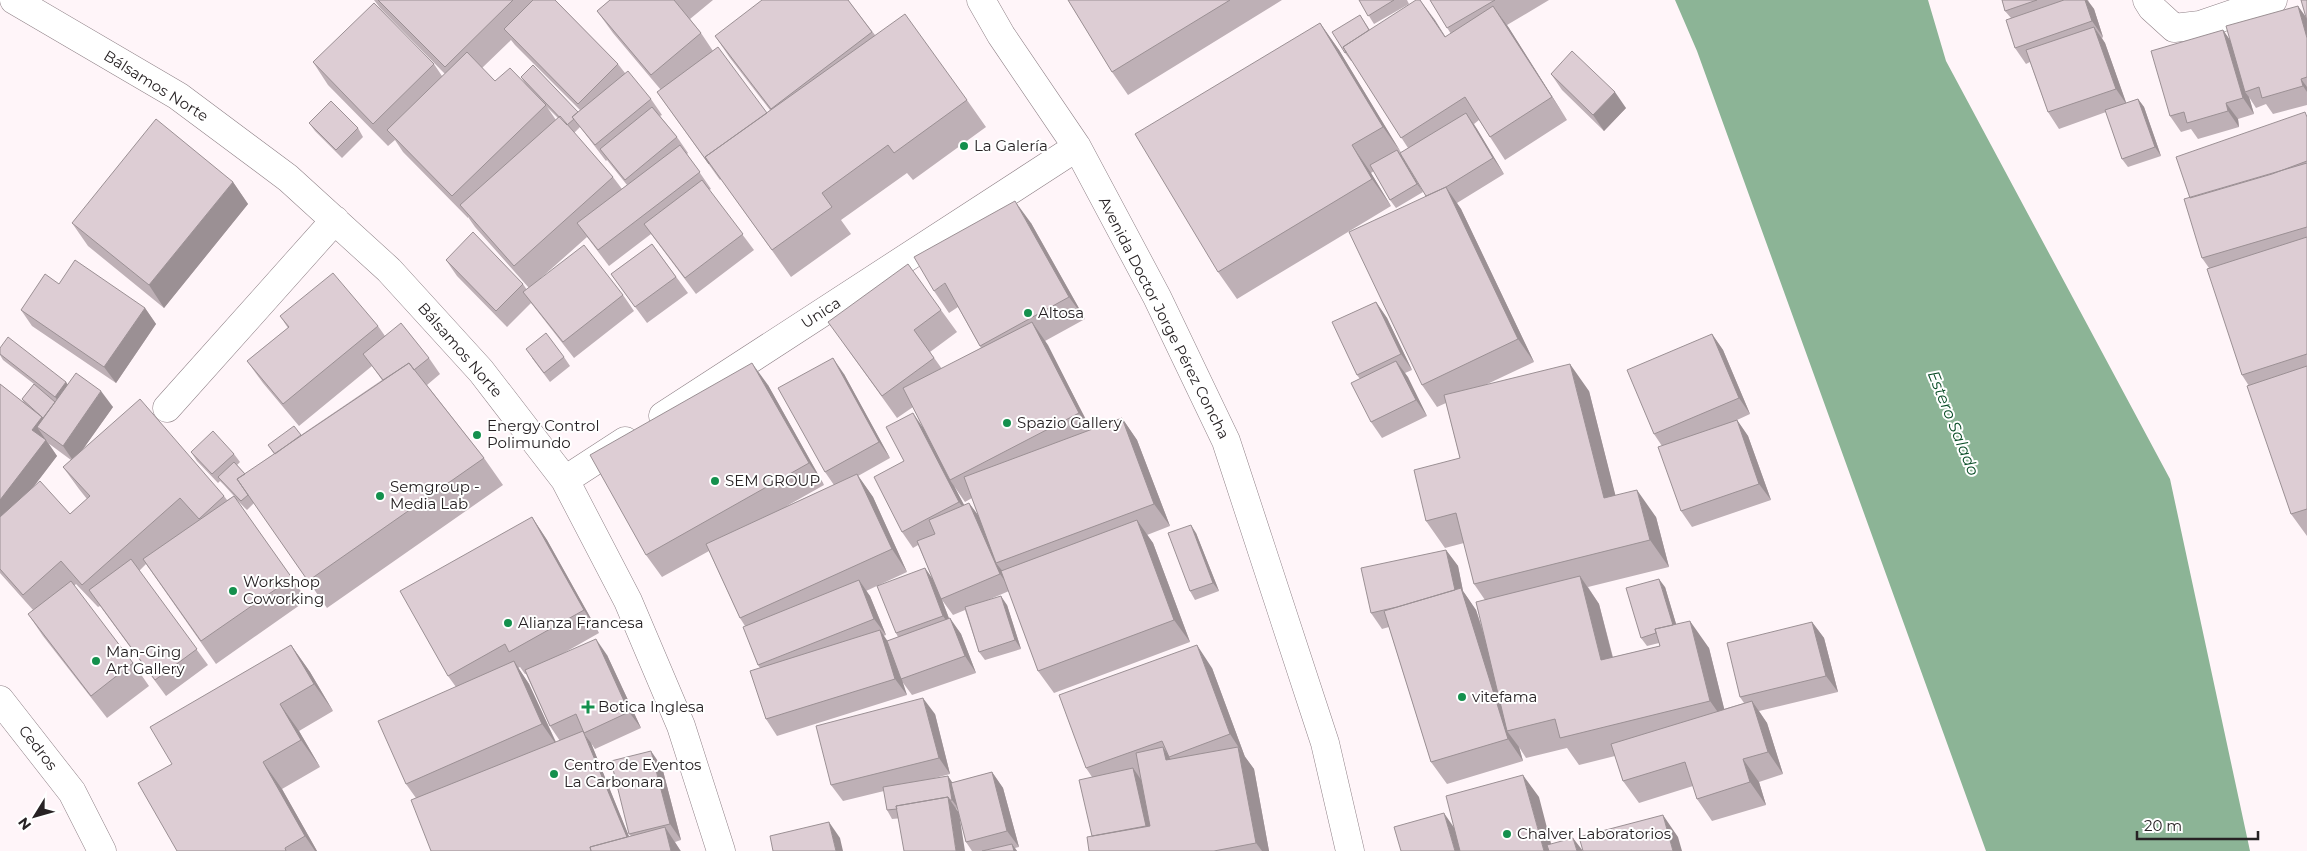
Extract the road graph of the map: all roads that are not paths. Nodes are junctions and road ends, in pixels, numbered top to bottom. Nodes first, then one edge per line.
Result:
1 (14, 0) edge
2 (968, 0) edge
3 (981, 0) edge
4 (2148, 0) edge
5 (2273, 0) edge
6 (1001, 35) junction
7 (1077, 147) junction
8 (335, 220) junction
9 (167, 408) dead end
10 (565, 480) junction
11 (0, 700) edge
12 (102, 851) edge
13 (721, 851) edge
14 (1350, 851) edge

1 - 8 street, Bálsamos Norte
2 - 6 street, Avenida Doctor Jorge Pérez Concha
3 - 6 street, Avenida Doctor Jorge Pérez Concha
4 - 5 street
6 - 7 street, Avenida Doctor Jorge Pérez Concha
7 - 10 street, Unica
7 - 14 street, Avenida Doctor Jorge Pérez Concha
8 - 9 street
8 - 10 street, Bálsamos Norte
10 - 13 street, Bálsamos Norte
11 - 12 street, Cedros

